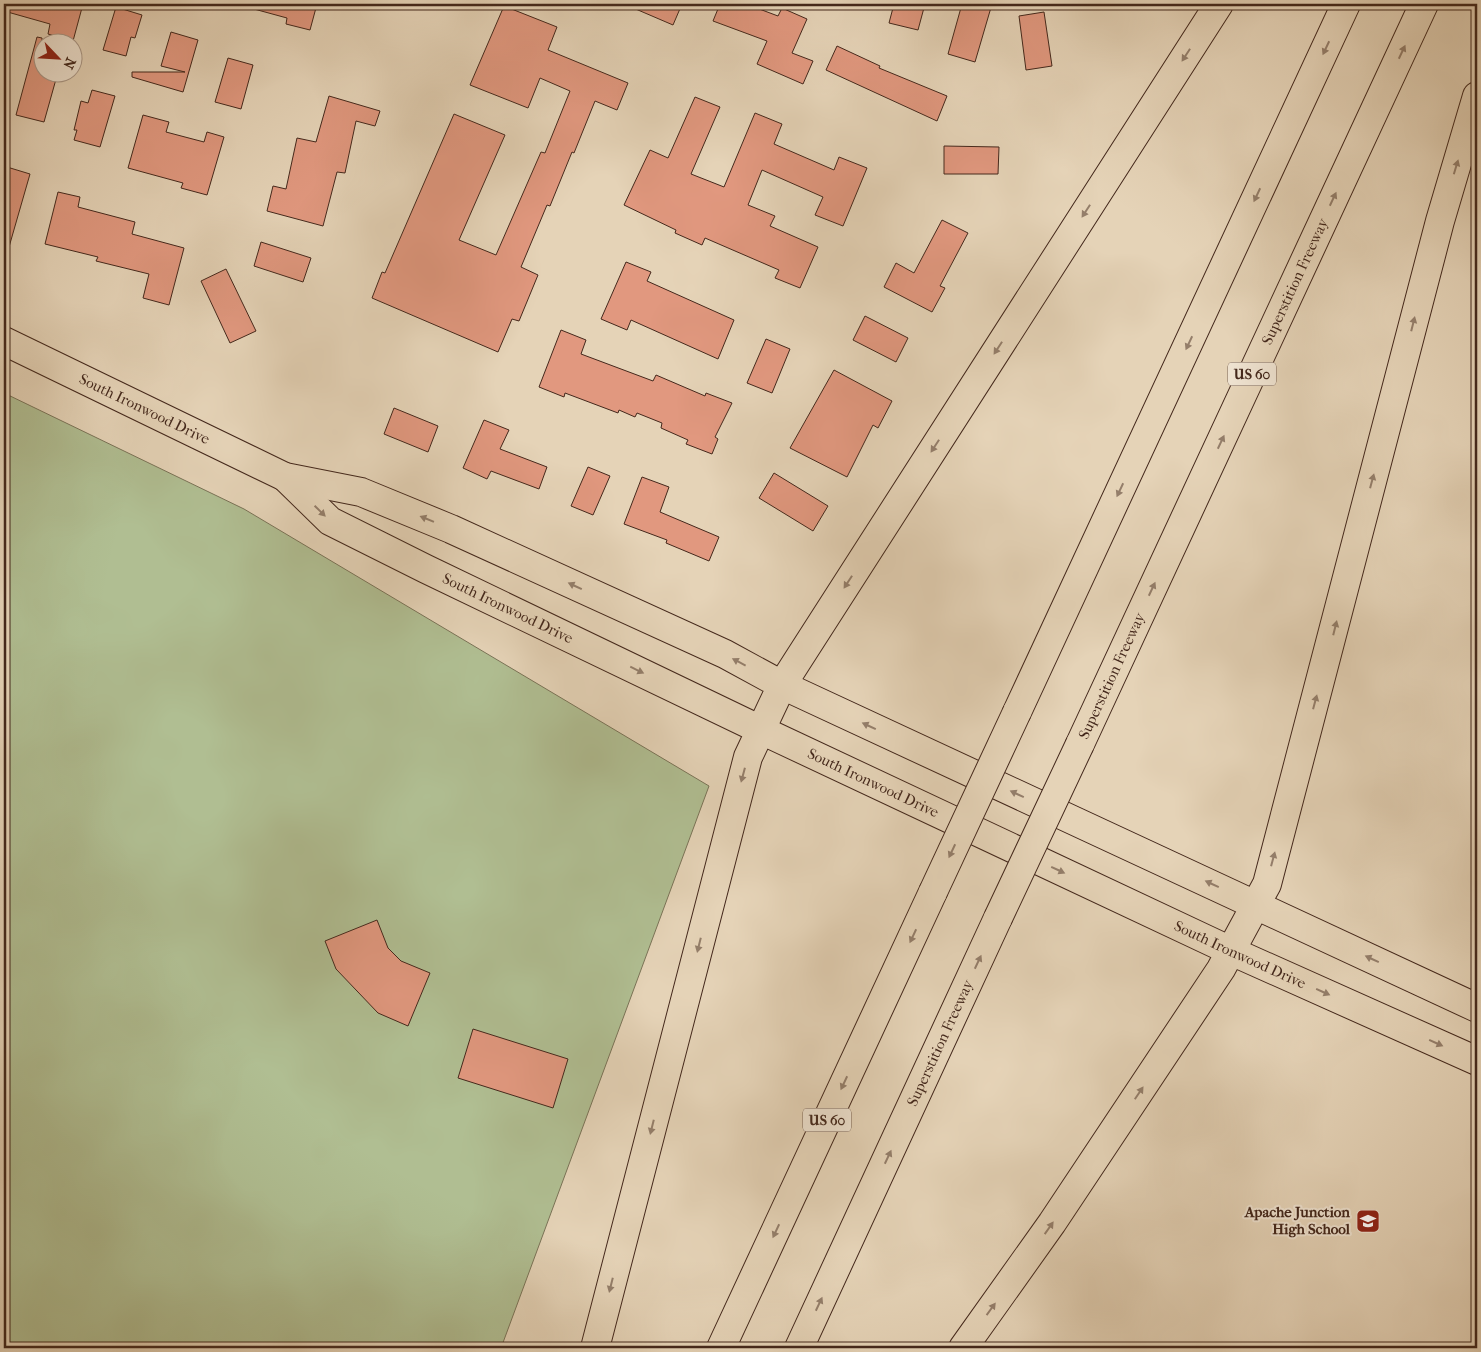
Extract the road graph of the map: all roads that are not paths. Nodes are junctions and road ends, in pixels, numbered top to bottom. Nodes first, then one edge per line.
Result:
1 (1219, 4) edge
2 (1346, 4) edge
3 (1424, 4) edge
4 (1477, 96) edge
5 (4, 341) edge
6 (285, 477) junction
7 (782, 685) junction
8 (761, 730) junction
9 (1256, 905) junction
10 (1231, 951) junction
11 (1477, 1008) edge
12 (1477, 1061) edge
13 (595, 1348) edge
14 (721, 1348) edge
15 (799, 1348) edge
16 (963, 1348) edge

1 -> 7 main road
2 -> 14 main road, US 60, bridge
15 -> 3 main road, Superstition Freeway / US 60, bridge
9 -> 4 main road
5 - 6 main road, South Ironwood Drive
7 -> 6 main road, South Ironwood Drive
6 -> 8 main road, South Ironwood Drive
7 - 8 main road
9 -> 7 main road, South Ironwood Drive
8 -> 10 main road, South Ironwood Drive
8 -> 13 main road
9 - 10 main road
11 -> 9 main road, South Ironwood Drive
10 -> 12 main road, South Ironwood Drive
16 -> 10 main road

